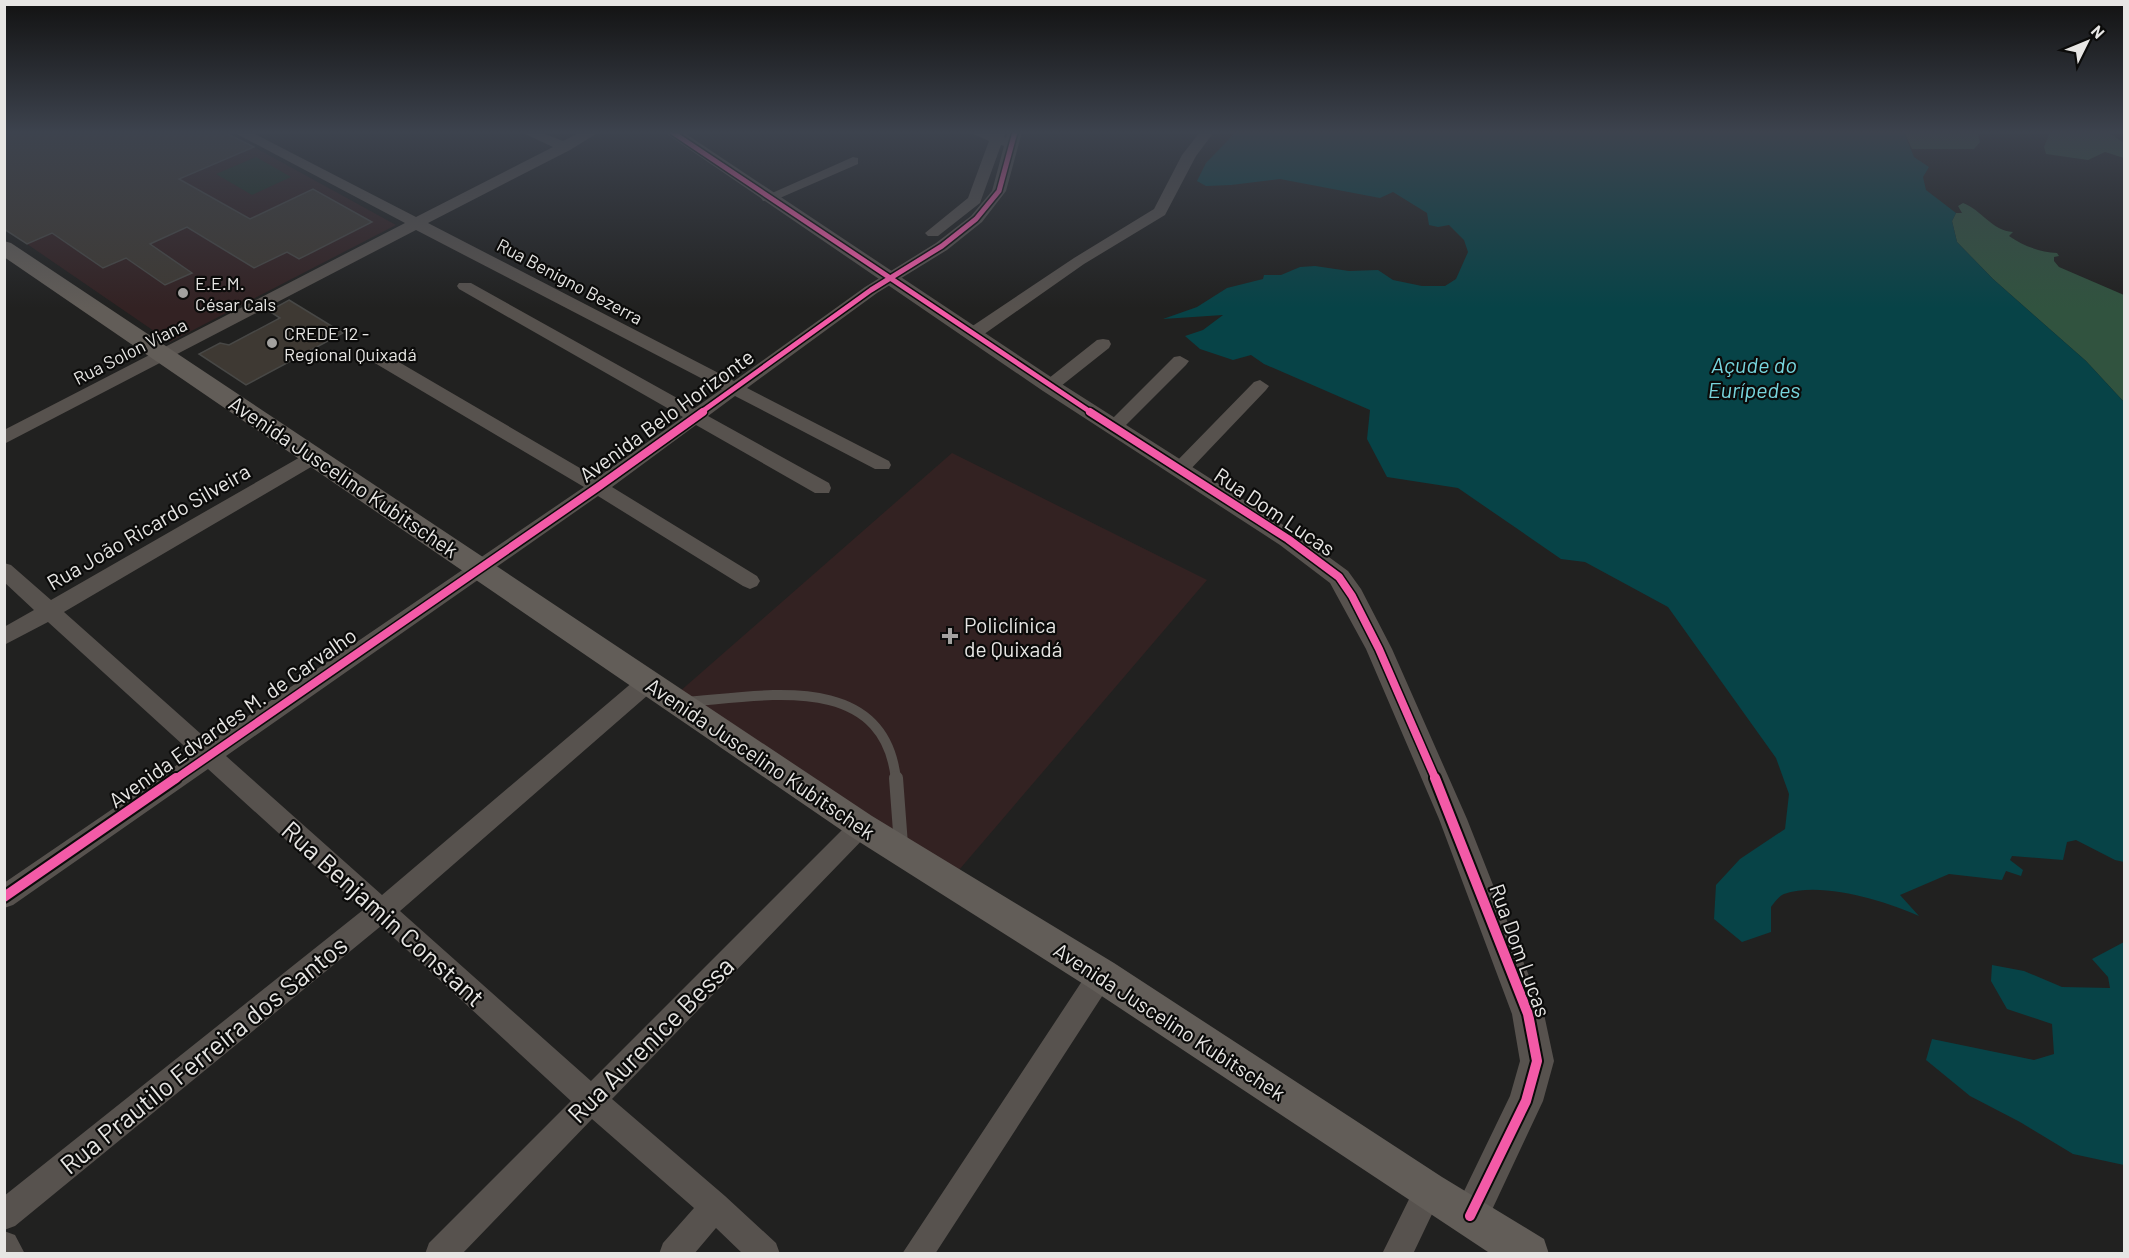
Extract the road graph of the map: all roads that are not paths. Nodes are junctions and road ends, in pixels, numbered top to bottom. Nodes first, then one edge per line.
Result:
1 (358, 191) edge
2 (482, 191) edge
3 (757, 191) edge
4 (785, 191) edge
5 (979, 191) edge
6 (999, 191) edge
7 (1171, 191) edge
8 (768, 198) junction
9 (975, 200) junction
10 (990, 206) junction
11 (419, 224) junction
12 (4, 247) edge
13 (887, 275) junction
14 (465, 286) dead end
15 (974, 333) junction
16 (1103, 344) dead end
17 (163, 356) junction
18 (374, 356) dead end
19 (1180, 361) dead end
20 (1050, 386) junction
21 (1260, 386) dead end
22 (734, 388) junction
23 (695, 415) junction
24 (1113, 428) junction
25 (4, 438) edge
26 (316, 456) junction
27 (882, 465) dead end
28 (1179, 470) junction
29 (598, 487) junction
30 (822, 488) dead end
31 (480, 567) junction
32 (4, 570) edge
33 (750, 581) dead end
34 (50, 611) junction
35 (4, 637) edge
36 (648, 682) junction
37 (678, 703) junction
38 (208, 754) junction
39 (861, 826) junction
40 (902, 852) junction
41 (4, 897) edge
42 (382, 910) junction
43 (1101, 975) junction
44 (590, 1099) junction
45 (1428, 1191) junction
46 (715, 1206) junction
47 (4, 1215) edge
48 (1470, 1216) junction
49 (4, 1246) edge
50 (10, 1254) edge
51 (440, 1254) edge
52 (674, 1254) edge
53 (765, 1254) edge
54 (917, 1254) edge
55 (1397, 1254) edge
56 (1529, 1254) edge

1 - 11 street, Rua Benigno Bezerra
2 - 11 street, Rua Solon Viana
3 - 8 street, Rua Dom Lucas
4 - 8 street
5 - 9 street
6 - 10 street, Avenida Belo Horizonte
7 - 15 street
8 - 13 street, Rua Dom Lucas
9 - 10 street
9 - 13 street, Avenida Belo Horizonte
10 - 13 street, Avenida Belo Horizonte
11 - 17 street, Rua Solon Viana
11 - 22 street, Rua Benigno Bezerra
12 - 17 main road, Avenida Juscelino Kubitschek
13 - 15 street, Rua Dom Lucas
13 - 22 street, Avenida Belo Horizonte
14 - 23 street
15 - 20 street, Rua Dom Lucas
16 - 20 street
17 - 25 street, Rua Solon Viana
17 - 26 main road, Avenida Juscelino Kubitschek
18 - 29 street
19 - 24 street
20 - 24 street, Rua Dom Lucas
21 - 28 street
22 - 23 street, Avenida Belo Horizonte
22 - 27 street, Rua Benigno Bezerra
23 - 29 street, Avenida Belo Horizonte
23 - 30 street
24 - 28 street, Rua Dom Lucas
26 - 31 main road, Avenida Juscelino Kubitschek
26 - 34 street, Rua João Ricardo Silveira
28 - 48 street, Rua Dom Lucas
29 - 31 street, Avenida Belo Horizonte
29 - 33 street
31 - 36 main road, Avenida Juscelino Kubitschek
31 - 38 street, Avenida Edvardes M. de Carvalho
32 - 34 street, Rua Benjamin Constant
34 - 35 street, Rua João Ricardo Silveira
34 - 38 street, Rua Benjamin Constant
36 - 37 main road, Avenida Juscelino Kubitschek
36 - 42 street, Rua Prautilo Ferreira dos Santos
37 - 39 main road, Avenida Juscelino Kubitschek
37 - 40 lane
38 - 41 street, Avenida Edvardes M. de Carvalho
38 - 42 street, Rua Benjamin Constant
39 - 40 main road, Avenida Juscelino Kubitschek
39 - 44 street, Rua Aurenice Bessa
40 - 43 main road, Avenida Juscelino Kubitschek
42 - 44 street, Rua Benjamin Constant
42 - 47 street, Rua Prautilo Ferreira dos Santos
43 - 45 main road, Avenida Juscelino Kubitschek
43 - 54 street
44 - 46 street, Rua Benjamin Constant
44 - 51 street, Rua Aurenice Bessa
45 - 48 main road, Avenida Juscelino Kubitschek
45 - 55 street
46 - 52 street
46 - 53 street, Rua Benjamin Constant
48 - 56 main road, Avenida Juscelino Kubitschek
49 - 50 street

